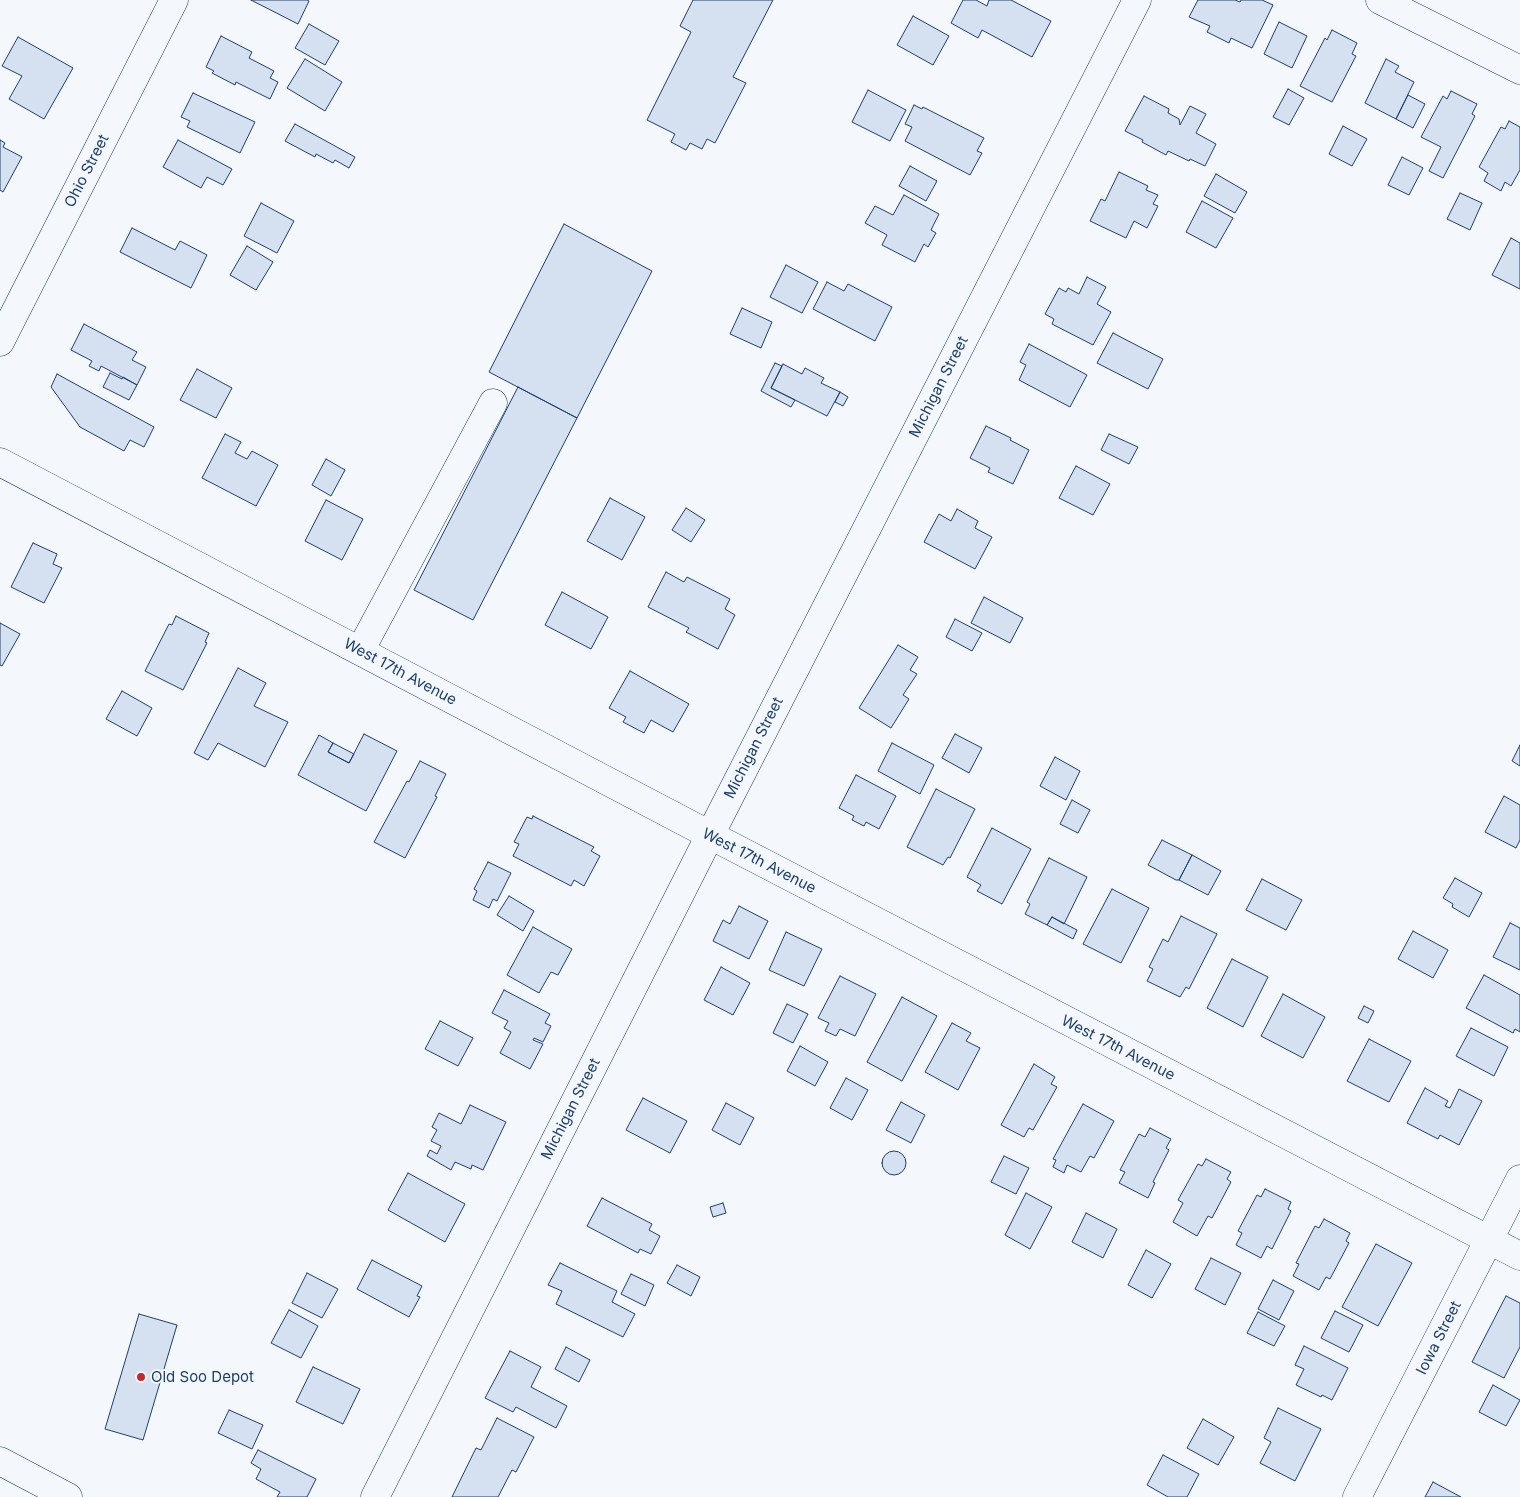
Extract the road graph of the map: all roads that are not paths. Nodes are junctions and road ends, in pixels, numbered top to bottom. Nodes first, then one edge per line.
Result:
1 (174, 0) edge
2 (1136, 0) edge
3 (1380, 0) edge
4 (1520, 70) edge
5 (0, 342) edge
6 (493, 403) dead end
7 (0, 462) edge
8 (360, 651) junction
9 (710, 835) junction
10 (1520, 1179) edge
11 (1489, 1240) junction
12 (1520, 1256) edge
13 (0, 1461) edge
14 (68, 1497) edge
15 (375, 1497) edge
16 (1357, 1497) edge

1 - 5 street, Ohio Street
2 - 9 street, Michigan Street
3 - 4 street
6 - 8 street
7 - 8 street, West 17th Avenue
8 - 9 street, West 17th Avenue
9 - 11 street, West 17th Avenue
9 - 15 street, Michigan Street
10 - 11 street, Iowa Street
11 - 12 street, West 17th Avenue
11 - 16 street, Iowa Street
13 - 14 street

